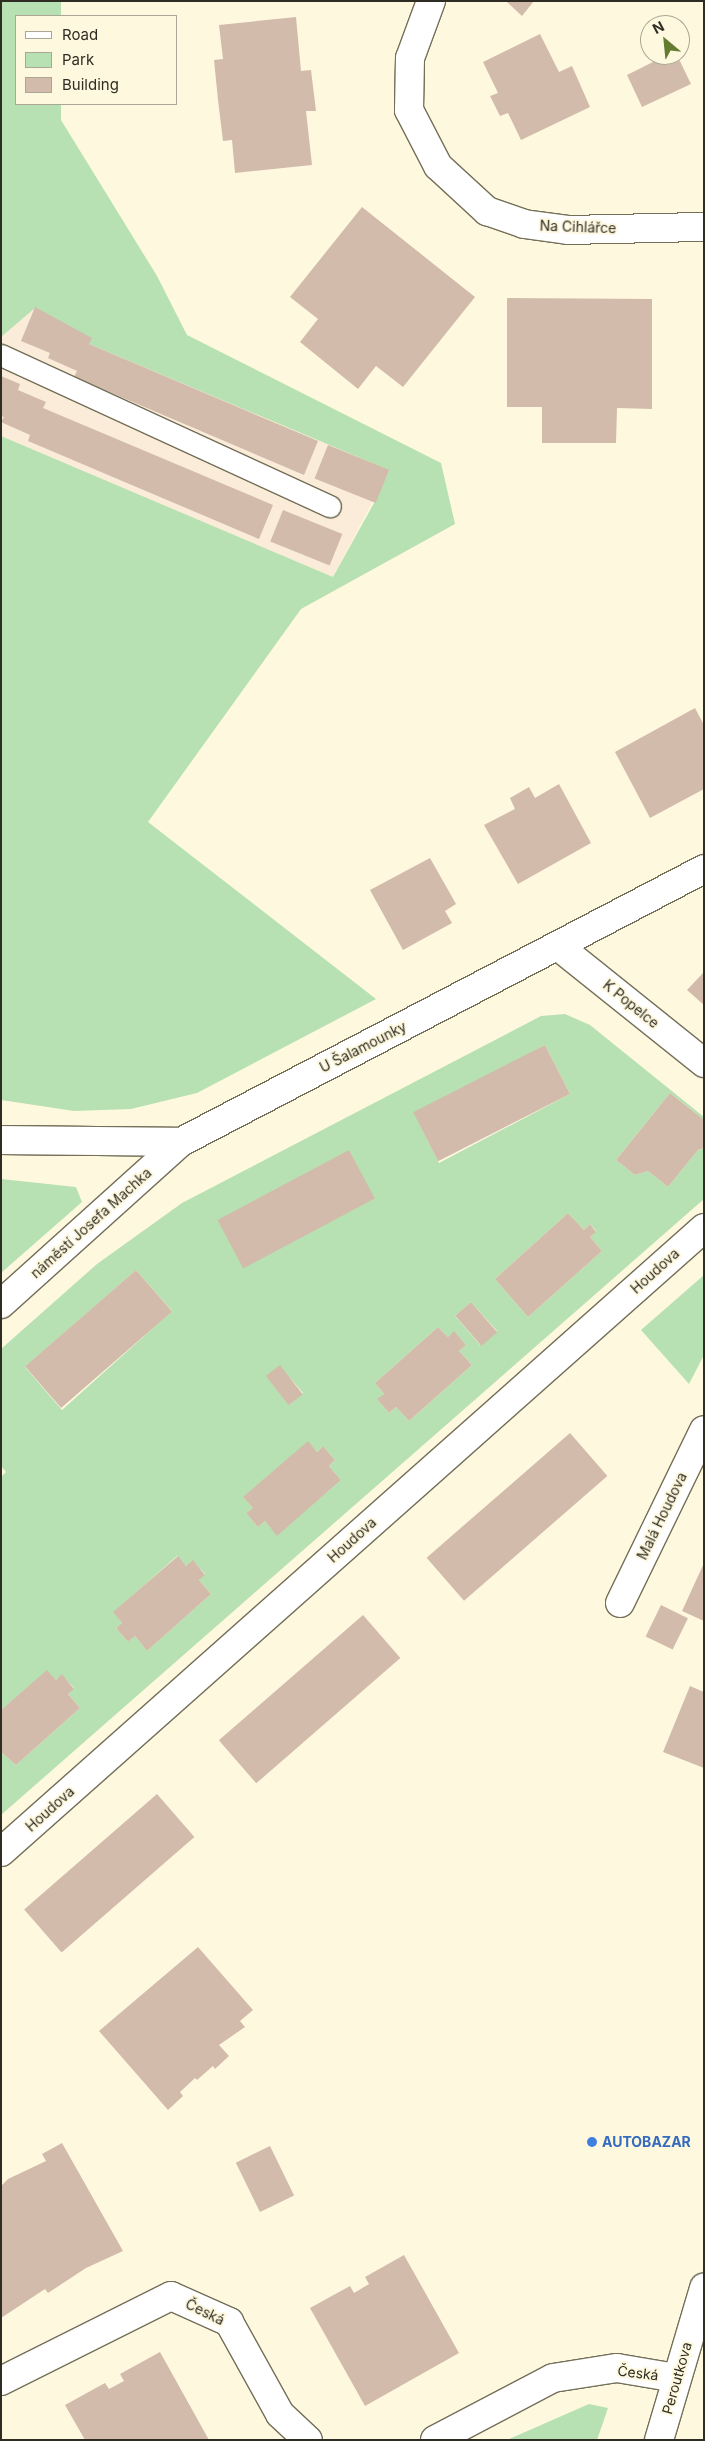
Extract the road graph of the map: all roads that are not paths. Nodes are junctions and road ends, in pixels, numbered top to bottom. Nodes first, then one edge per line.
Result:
1 (431, 1) edge
2 (704, 227) edge
3 (1, 355) edge
4 (330, 506) dead end
5 (704, 869) edge
6 (558, 946) junction
7 (704, 1063) edge
8 (1, 1140) edge
9 (181, 1142) junction
10 (704, 1228) edge
11 (1, 1304) edge
12 (704, 1430) edge
13 (620, 1603) dead end
14 (1, 1852) edge
15 (704, 2288) edge
16 (676, 2378) junction
17 (1, 2381) edge
18 (308, 2440) edge
19 (436, 2440) edge
20 (659, 2440) edge

1 - 2 street, Na Cihlářce
3 - 4 lane
5 - 6 street, U Šalamounky
6 - 7 street, K Popelce
6 - 9 street, U Šalamounky
8 - 9 street, U Šalamounky
9 - 11 street, náměstí Josefa Machka
10 - 14 street, Houdova
12 - 13 street, Malá Houdova
15 - 16 street, Peroutkova
16 - 19 street, Česká
16 - 20 street, Peroutkova
17 - 18 street, Česká

